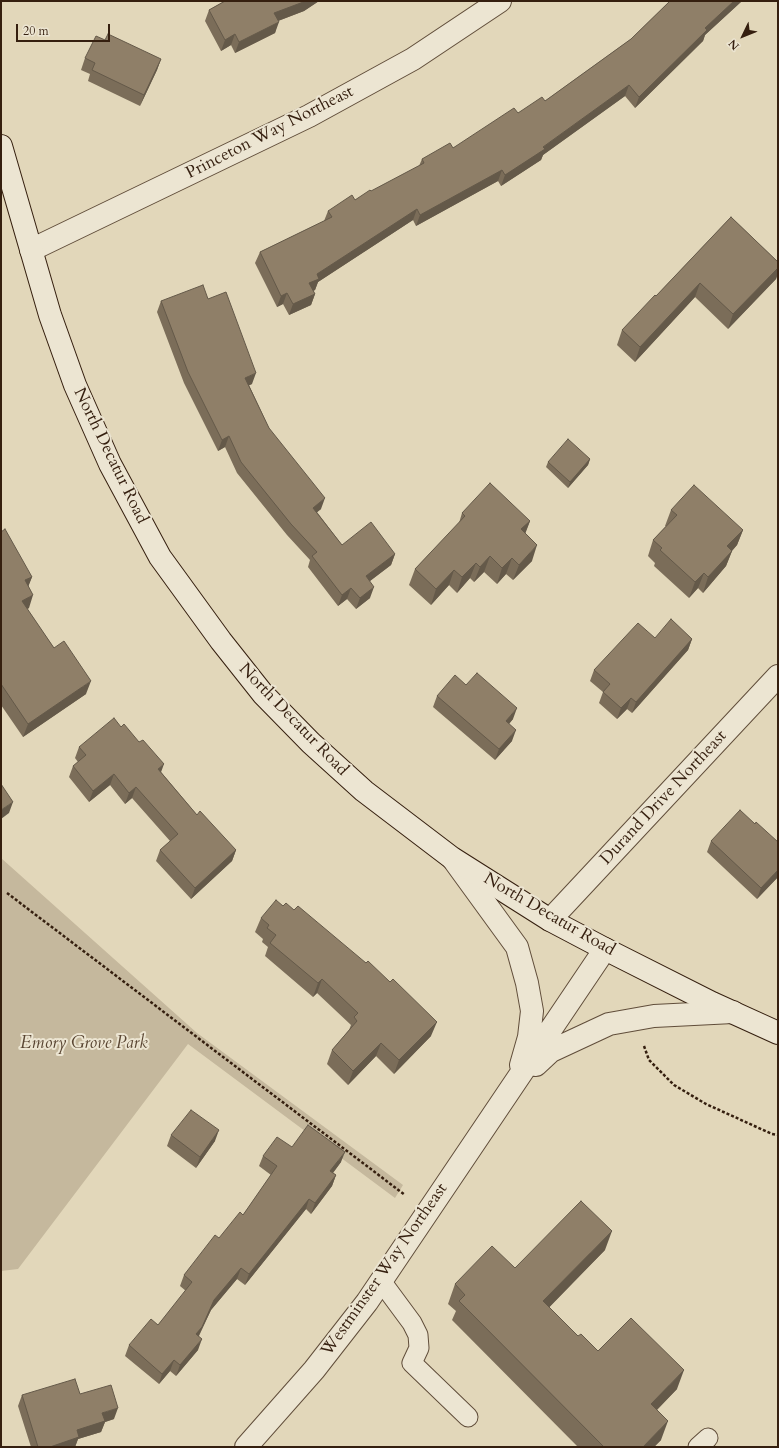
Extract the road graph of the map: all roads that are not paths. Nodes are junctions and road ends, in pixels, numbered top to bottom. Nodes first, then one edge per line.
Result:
1 (500, 1) edge
2 (1, 146) edge
3 (31, 250) junction
4 (778, 676) edge
5 (452, 858) junction
6 (550, 920) junction
7 (605, 949) junction
8 (733, 1012) junction
9 (778, 1033) edge
10 (515, 1085) junction
11 (381, 1281) junction
12 (468, 1417) dead end
13 (246, 1447) edge

1 - 3 street, Princeton Way Northeast
2 - 3 street, North Decatur Road
3 - 5 street, North Decatur Road
4 - 6 street, Durand Drive Northeast
5 - 6 street, North Decatur Road
5 - 10 street, Westminster Way Northeast
6 - 7 street, North Decatur Road
7 - 8 street, North Decatur Road
7 - 10 street, Westminster Way Northeast
8 - 9 street, North Decatur Road
8 - 10 street, Westminster Way Northeast
10 - 11 street, Westminster Way Northeast
11 - 12 lane
11 - 13 street, Westminster Way Northeast

